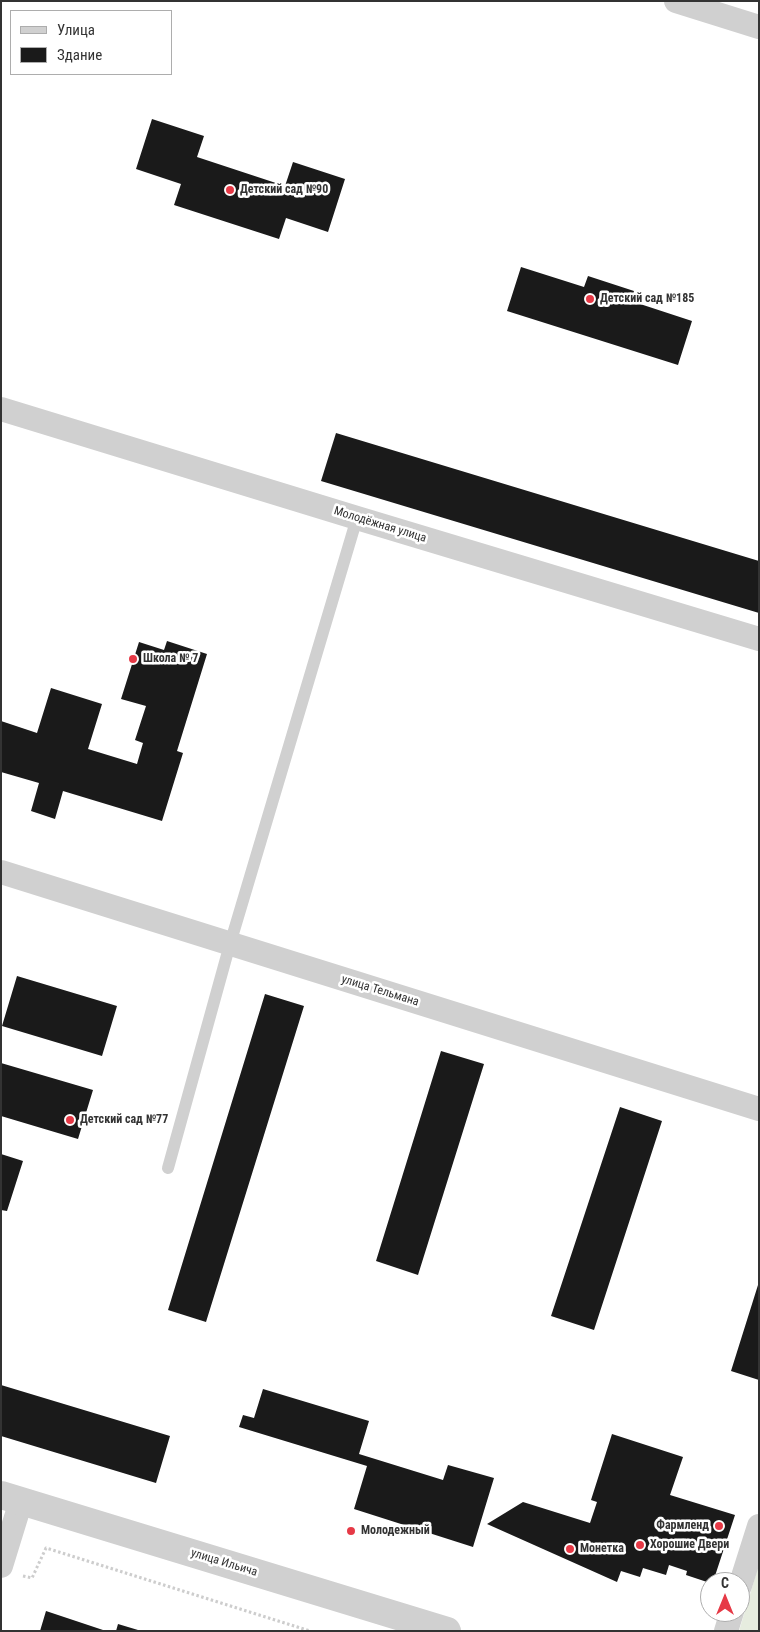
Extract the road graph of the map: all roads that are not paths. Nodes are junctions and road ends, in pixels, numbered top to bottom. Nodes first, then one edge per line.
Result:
1 (676, 1) edge
2 (759, 27) edge
3 (1, 409) edge
4 (357, 518) junction
5 (759, 639) edge
6 (1, 872) edge
7 (230, 944) junction
8 (759, 1109) edge
9 (168, 1168) dead end
10 (11, 1498) edge
11 (759, 1526) edge
12 (9, 1570) edge
13 (744, 1572) edge
14 (446, 1631) edge

1 - 2 street
3 - 4 street, Молодёжная улица
4 - 5 street, Молодёжная улица
4 - 7 lane
6 - 7 street, улица Тельмана
7 - 8 street, улица Тельмана
7 - 9 lane
10 - 12 street
10 - 14 street, улица Ильича
11 - 13 street

